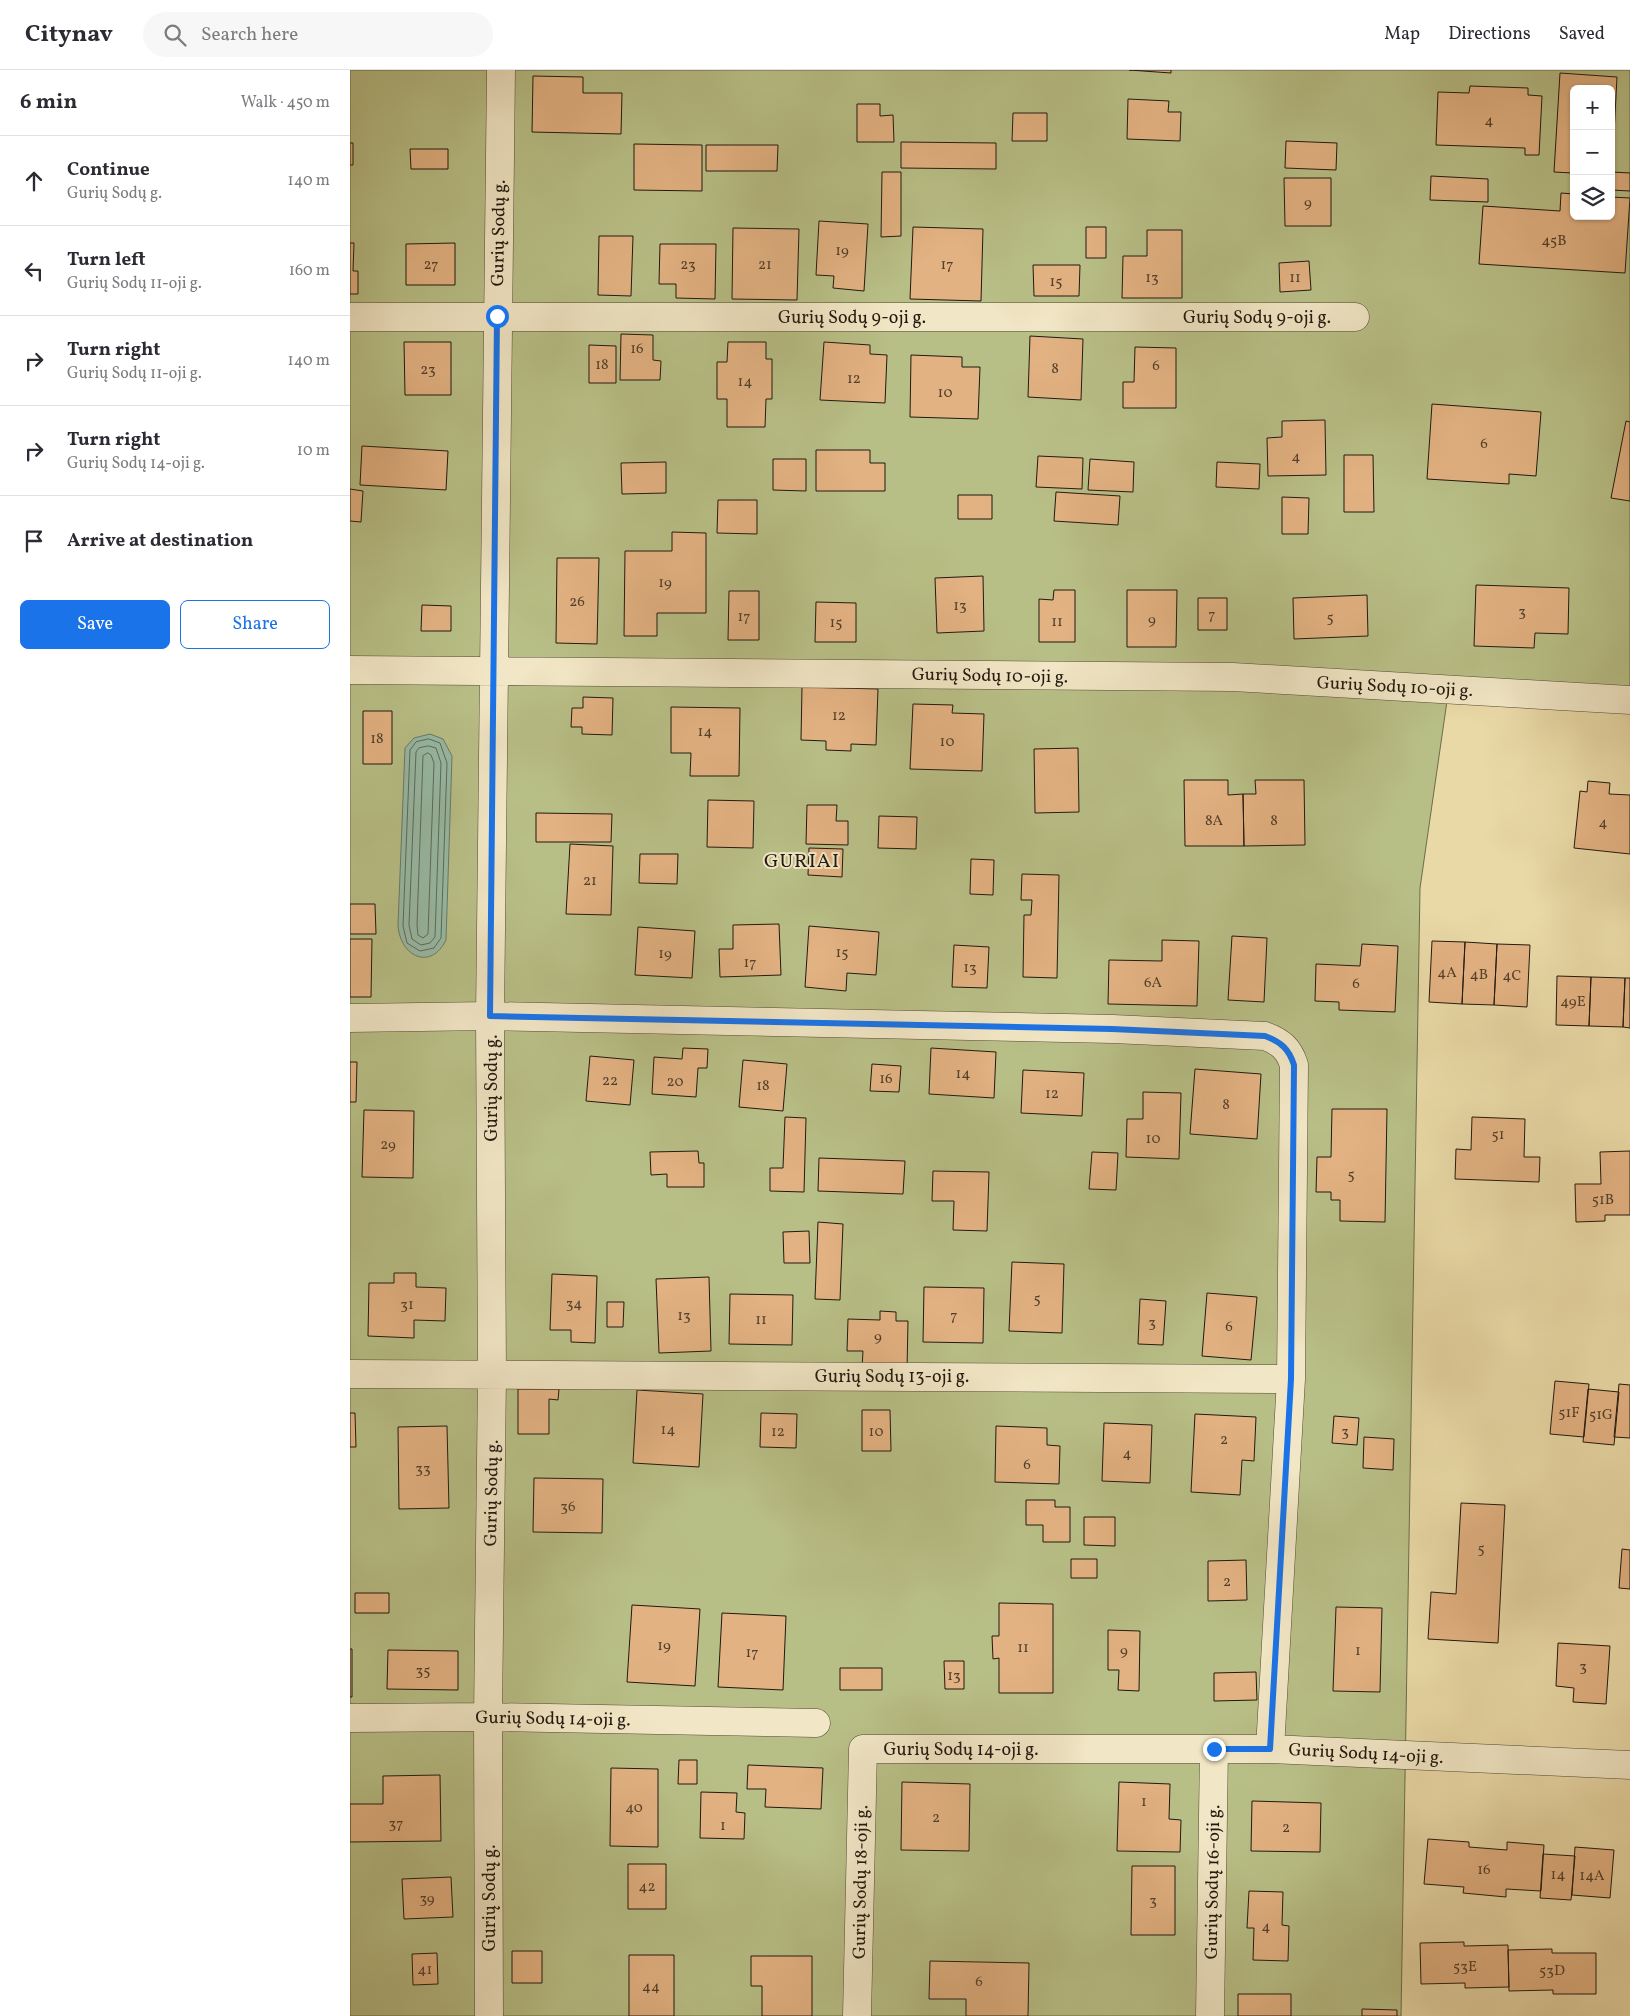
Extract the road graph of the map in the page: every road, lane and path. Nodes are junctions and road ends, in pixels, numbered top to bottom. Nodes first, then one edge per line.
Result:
1 (501, 70) edge
2 (497, 316) junction
3 (350, 317) edge
4 (1355, 317) dead end
5 (494, 669) junction
6 (350, 670) edge
7 (1630, 700) edge
8 (490, 1016) junction
9 (350, 1018) edge
10 (350, 1374) edge
11 (492, 1374) junction
12 (1291, 1379) junction
13 (488, 1717) junction
14 (350, 1718) edge
15 (816, 1723) dead end
16 (862, 1749) joint
17 (1214, 1749) junction
18 (1270, 1749) junction
19 (1630, 1766) edge
20 (489, 2016) edge
21 (857, 2016) edge
22 (1210, 2016) edge

1 - 2 street, Gurių Sodų g.
2 - 3 street, Gurių Sodų 9-oji g.
2 - 4 street, Gurių Sodų 9-oji g.
2 - 5 street, Gurių Sodų g.
5 - 6 street, Gurių Sodų 10-oji g.
5 - 7 street, Gurių Sodų 10-oji g.
5 - 8 street, Gurių Sodų g.
8 - 9 street
8 - 11 street, Gurių Sodų g.
8 - 12 street
10 - 11 street, Gurių Sodų 13-oji g.
11 - 12 street, Gurių Sodų 13-oji g.
11 - 13 street, Gurių Sodų g.
12 - 18 street
13 - 14 street, Gurių Sodų 14-oji g.
13 - 15 street, Gurių Sodų 14-oji g.
13 - 20 street, Gurių Sodų g.
16 - 17 street, Gurių Sodų 14-oji g.
16 - 21 street, Gurių Sodų 18-oji g.
17 - 18 street, Gurių Sodų 14-oji g.
17 - 22 street, Gurių Sodų 16-oji g.
18 - 19 street, Gurių Sodų 14-oji g.

